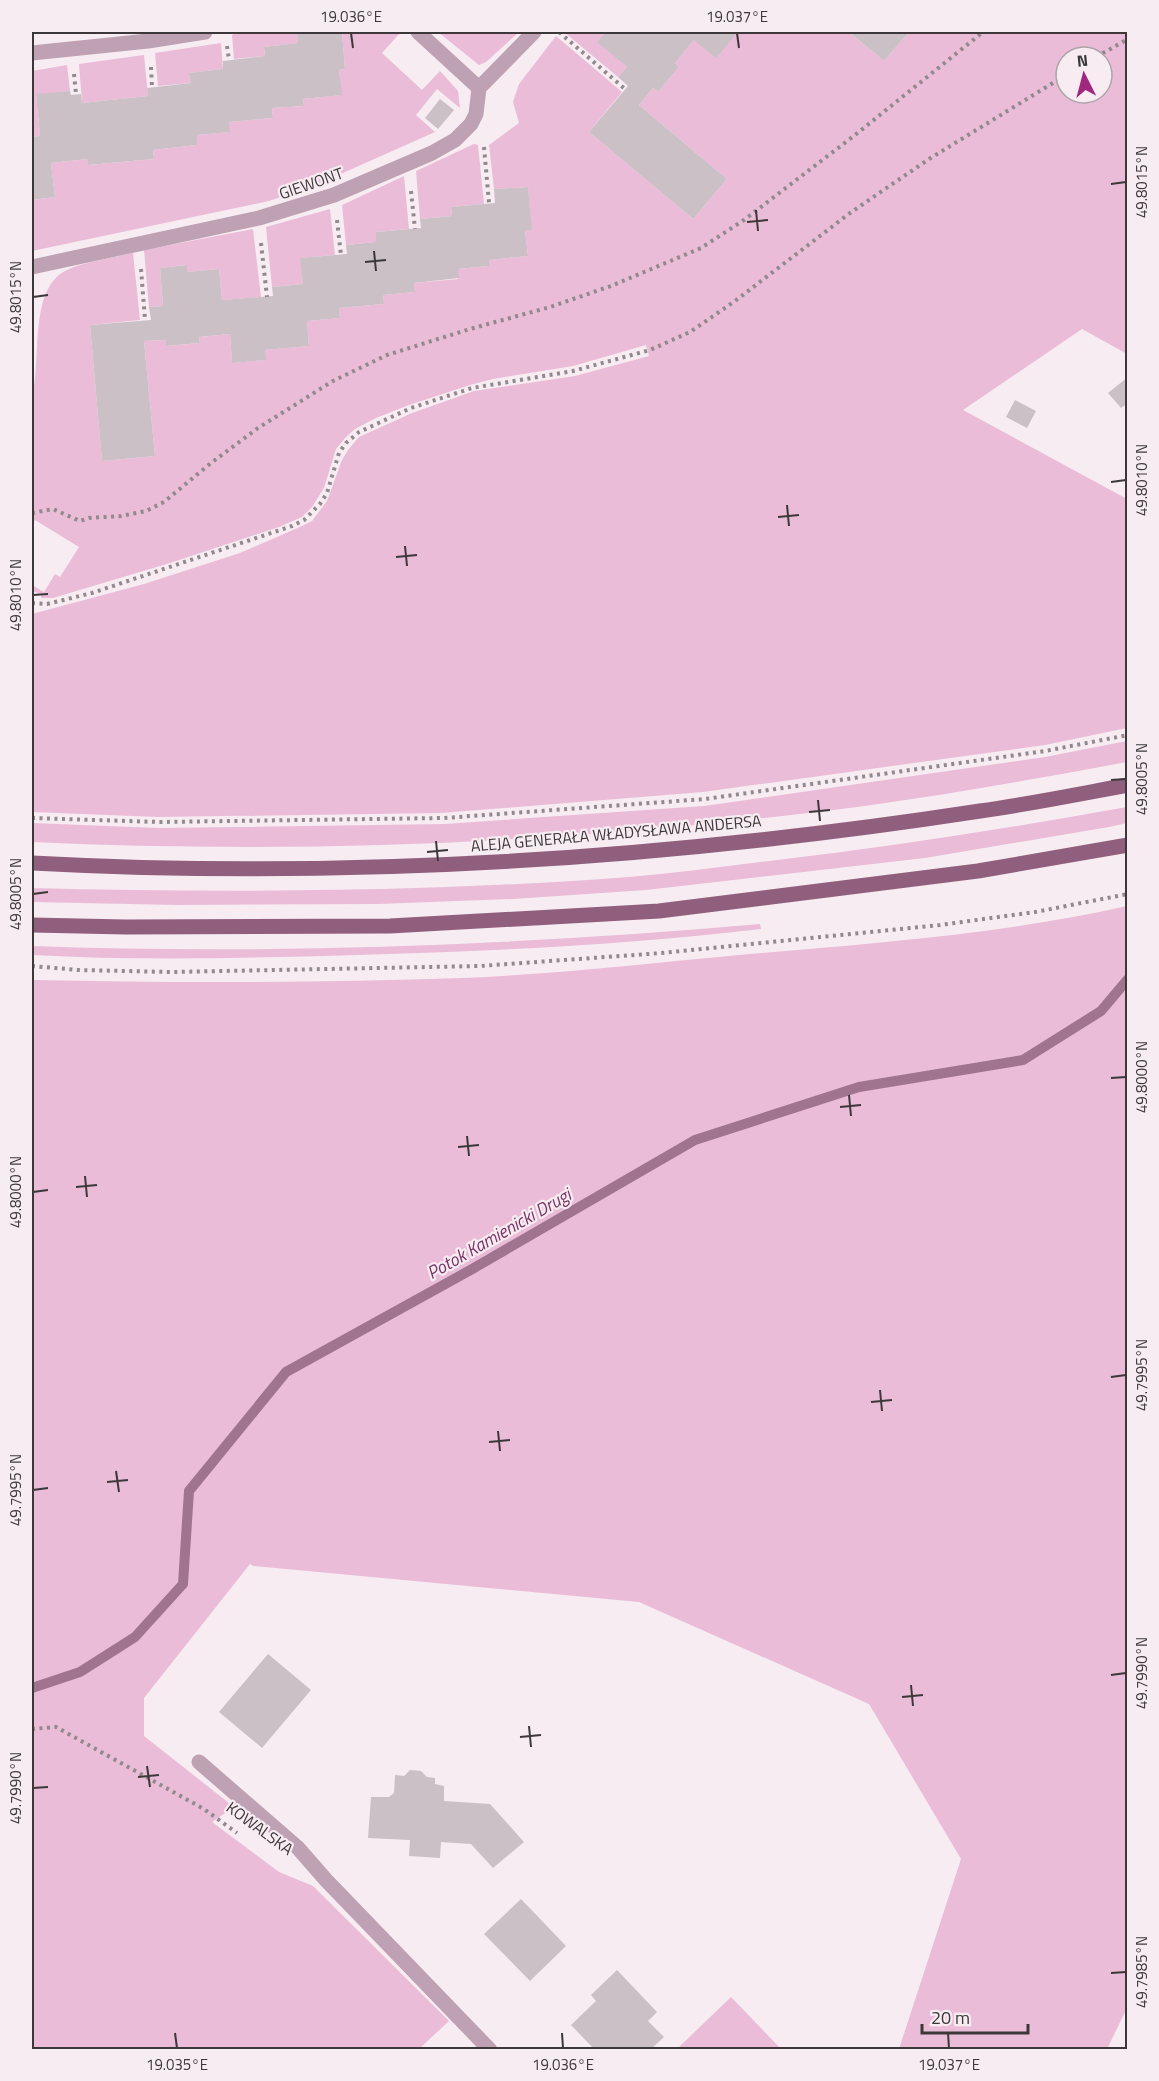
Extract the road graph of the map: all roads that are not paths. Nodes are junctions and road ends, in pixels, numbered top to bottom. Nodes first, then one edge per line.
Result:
1 (205, 32) edge
2 (418, 32) edge
3 (534, 32) edge
4 (32, 53) edge
5 (479, 88) junction
6 (32, 267) edge
7 (1128, 785) edge
8 (1128, 845) edge
9 (32, 863) edge
10 (32, 925) edge
11 (200, 1762) dead end
12 (490, 2049) edge

1 - 4 street
2 - 5 street
3 - 5 street
5 - 6 street, GIEWONT
7 - 9 main road, ALEJA GENERAŁA WŁADYSŁAWA ANDERSA
8 - 10 main road
11 - 12 street

